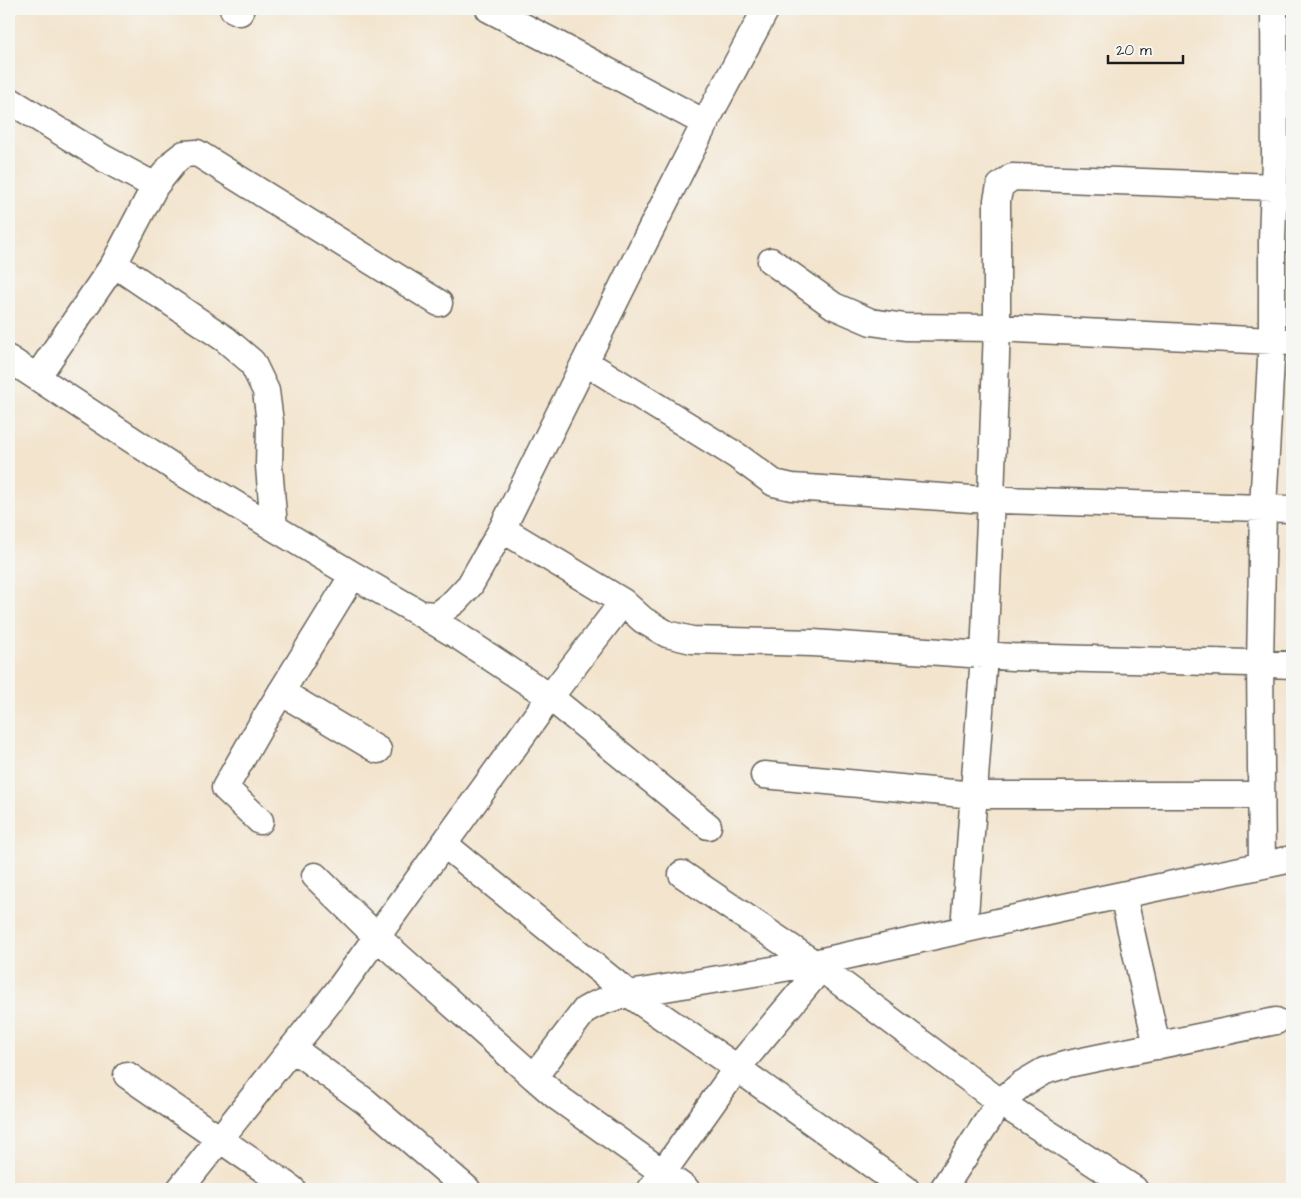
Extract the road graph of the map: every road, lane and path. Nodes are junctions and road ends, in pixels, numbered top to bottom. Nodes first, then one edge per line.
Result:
1 (488, 9) edge
2 (1274, 9) edge
3 (758, 12) edge
4 (9, 100) edge
5 (704, 124) junction
6 (155, 186) junction
7 (1274, 187) junction
8 (771, 261) dead end
9 (114, 264) junction
10 (439, 303) dead end
11 (997, 328) junction
12 (1282, 342) edge
13 (9, 359) edge
14 (585, 362) junction
15 (38, 377) junction
16 (991, 499) junction
17 (1263, 508) junction
18 (1292, 509) edge
19 (274, 528) junction
20 (502, 529) junction
21 (354, 575) junction
22 (623, 602) junction
23 (420, 614) junction
24 (984, 655) junction
25 (1260, 663) junction
26 (1292, 665) edge
27 (281, 692) junction
28 (550, 697) junction
29 (378, 750) dead end
30 (764, 775) dead end
31 (974, 795) junction
32 (1261, 795) junction
33 (260, 821) dead end
34 (708, 826) dead end
35 (444, 844) junction
36 (1292, 858) edge
37 (1262, 865) junction
38 (682, 874) dead end
39 (315, 876) dead end
40 (1123, 895) junction
41 (964, 929) junction
42 (377, 937) junction
43 (818, 966) junction
44 (629, 994) junction
45 (1276, 1021) dead end
46 (1157, 1046) junction
47 (292, 1048) junction
48 (737, 1068) junction
49 (127, 1075) dead end
50 (534, 1077) junction
51 (1000, 1102) junction
52 (219, 1139) junction
53 (656, 1181) edge
54 (180, 1189) edge
55 (292, 1189) edge
56 (467, 1189) edge
57 (686, 1189) edge
58 (906, 1189) edge
59 (943, 1189) edge
60 (1134, 1189) edge

1 - 5 street
2 - 7 street
3 - 5 street
4 - 6 street
5 - 14 street
6 - 9 street
6 - 10 street
7 - 11 street
7 - 12 street
8 - 11 street
9 - 15 street
9 - 19 street
11 - 12 street
11 - 16 street
12 - 17 street
13 - 15 street
14 - 16 street
14 - 20 street
15 - 19 street
16 - 17 street
16 - 24 street
17 - 18 street
17 - 25 street
19 - 21 street
20 - 22 street
20 - 23 street
21 - 23 street
21 - 27 street
22 - 24 street
22 - 28 street
23 - 28 street
24 - 25 street
24 - 31 street
25 - 26 street
25 - 32 street
27 - 29 street
27 - 33 street
28 - 34 street
28 - 35 street
30 - 31 street
31 - 32 street
31 - 41 street
32 - 37 street
35 - 42 street
35 - 44 street
36 - 37 street
37 - 40 street
38 - 43 street
39 - 42 street
40 - 41 street
40 - 46 street
41 - 43 street
42 - 47 street
42 - 50 street
43 - 44 street
43 - 48 street
43 - 51 street
44 - 48 street
44 - 50 street
45 - 46 street
46 - 51 street
47 - 52 street
47 - 56 street
48 - 53 street
48 - 58 street
49 - 52 street
50 - 53 street
51 - 59 street
51 - 60 street
52 - 54 street
52 - 55 street
53 - 57 street

